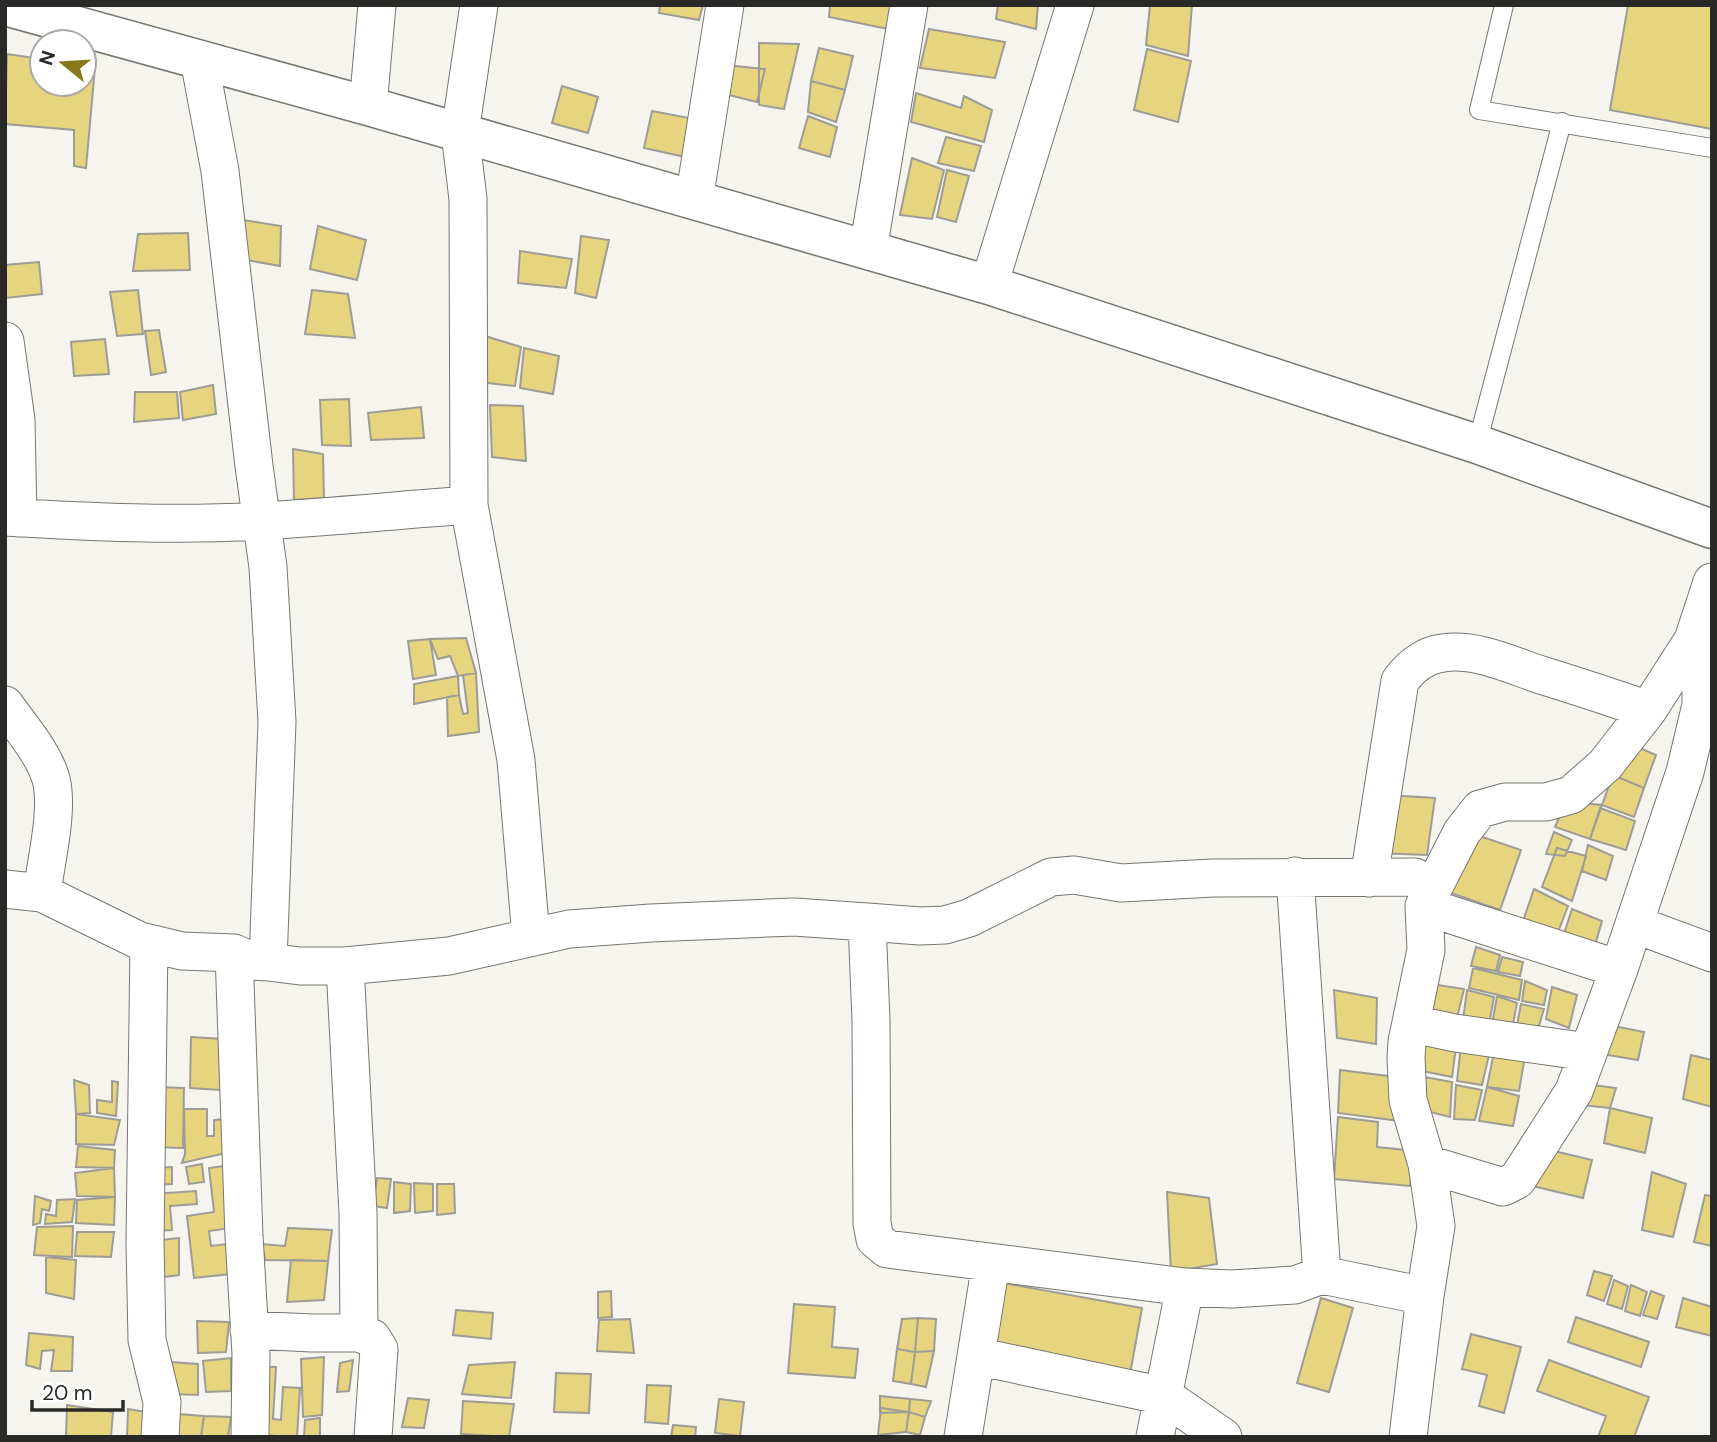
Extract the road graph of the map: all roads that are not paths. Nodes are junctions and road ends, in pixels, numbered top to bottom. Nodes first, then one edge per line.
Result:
1 (377, 5) edge
2 (479, 5) edge
3 (725, 5) edge
4 (909, 5) edge
5 (1075, 5) edge
6 (1504, 5) edge
7 (5, 6) edge
8 (199, 59) junction
9 (368, 106) junction
10 (1562, 122) junction
11 (460, 132) junction
12 (1712, 148) edge
13 (694, 200) junction
14 (868, 250) junction
15 (989, 285) junction
16 (5, 341) edge
17 (1477, 444) junction
18 (468, 505) junction
19 (12, 517) edge
20 (260, 521) junction
21 (1712, 529) edge
22 (1712, 582) edge
23 (1693, 640) junction
24 (5, 705) edge
25 (1648, 710) junction
26 (1295, 876) junction
27 (1369, 878) junction
28 (5, 889) edge
29 (42, 893) junction
30 (1429, 897) junction
31 (867, 922) junction
32 (1634, 924) junction
33 (531, 937) junction
34 (149, 943) junction
35 (1712, 953) edge
36 (251, 957) junction
37 (345, 966) junction
38 (1619, 969) junction
39 (1413, 1024) junction
40 (1588, 1052) junction
41 (1427, 1164) junction
42 (991, 1263) junction
43 (1322, 1275) junction
44 (1185, 1287) junction
45 (1425, 1296) junction
46 (249, 1330) junction
47 (359, 1333) junction
48 (976, 1356) junction
49 (1164, 1396) junction
50 (160, 1437) edge
51 (250, 1437) edge
52 (373, 1437) edge
53 (963, 1437) edge
54 (1155, 1437) edge
55 (1223, 1437) edge
56 (1408, 1437) edge

1 - 9 street
2 - 11 street
3 - 13 street
4 - 14 street
5 - 15 street
6 - 10 lane
7 - 8 street
8 - 9 street
8 - 20 street
9 - 11 street
10 - 12 lane
10 - 17 lane
11 - 13 street
11 - 18 street
13 - 14 street
14 - 15 street
15 - 17 street
16 - 19 street
17 - 21 street
18 - 20 street
18 - 33 street
19 - 20 street
20 - 36 street
22 - 23 street
23 - 25 street
23 - 32 street
24 - 29 street
25 - 27 street
25 - 30 street
26 - 27 street
26 - 31 street
26 - 43 street
27 - 30 street
28 - 29 street
29 - 34 street
30 - 38 street
30 - 39 street
31 - 33 street
31 - 42 street
32 - 35 street
32 - 38 street
33 - 37 street
34 - 36 street
34 - 50 street
36 - 37 street
36 - 46 street
37 - 47 street
38 - 40 street
39 - 40 street
39 - 41 street
40 - 41 street
41 - 45 street
42 - 44 street
42 - 48 street
43 - 44 street
43 - 45 street
44 - 49 street
45 - 56 street
46 - 47 street
46 - 51 street
47 - 52 street
48 - 49 street
48 - 53 street
49 - 54 street
49 - 55 street

